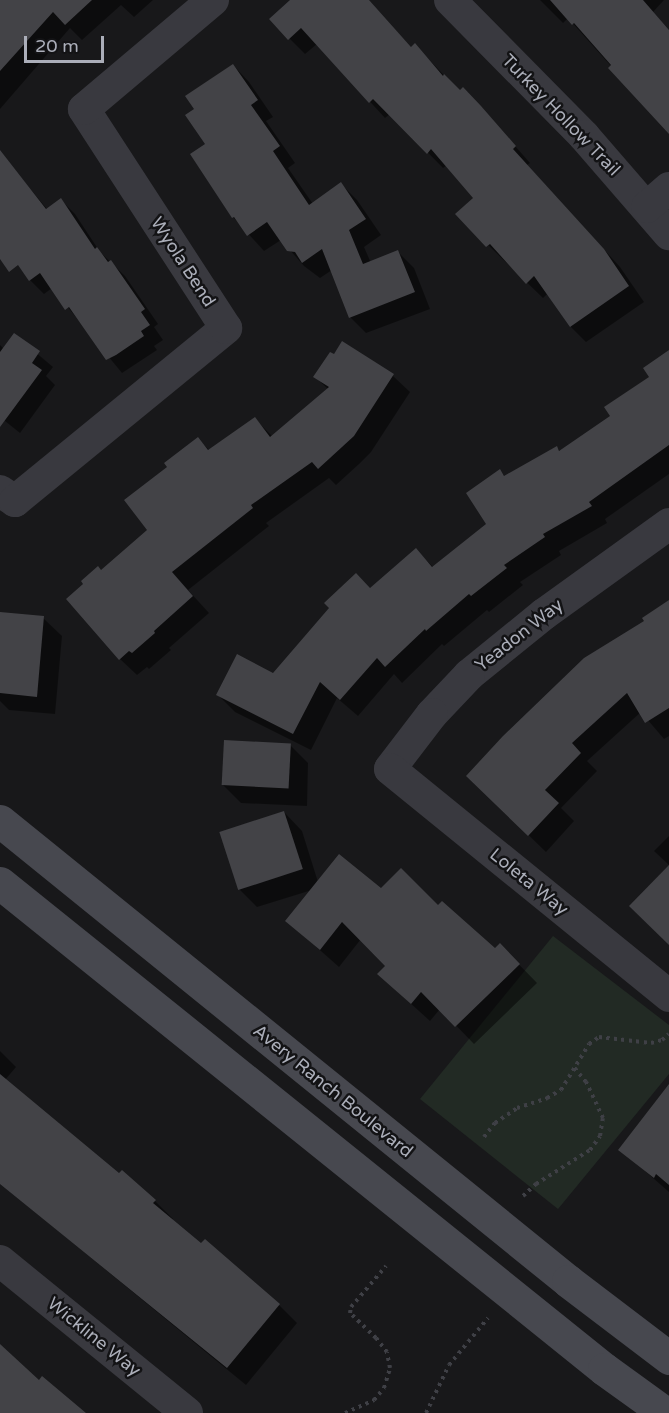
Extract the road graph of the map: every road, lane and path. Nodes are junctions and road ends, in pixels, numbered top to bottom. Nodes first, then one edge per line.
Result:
1 (213, 0) edge
2 (450, 0) edge
3 (658, 198) edge
4 (669, 234) edge
5 (7, 496) edge
6 (669, 524) edge
7 (390, 769) joint
8 (0, 821) edge
9 (0, 883) edge
10 (669, 996) edge
11 (669, 1034) edge
12 (574, 1067) junction
13 (484, 1137) dead end
14 (523, 1196) dead end
15 (0, 1262) edge
16 (386, 1266) dead end
17 (488, 1318) dead end
18 (669, 1358) edge
19 (187, 1413) edge
20 (345, 1413) edge
21 (426, 1413) edge
22 (665, 1413) edge

1 - 5 street, Wyola Bend
2 - 3 street, Turkey Hollow Trail
3 - 4 street, Turkey Hollow Trail
6 - 7 street, Yeadon Way
7 - 10 street, Loleta Way
8 - 18 main road, Avery Ranch Boulevard
9 - 22 main road
11 - 12 path
12 - 13 path
12 - 14 path
15 - 19 street, Wickline Way
16 - 20 path
17 - 21 path

